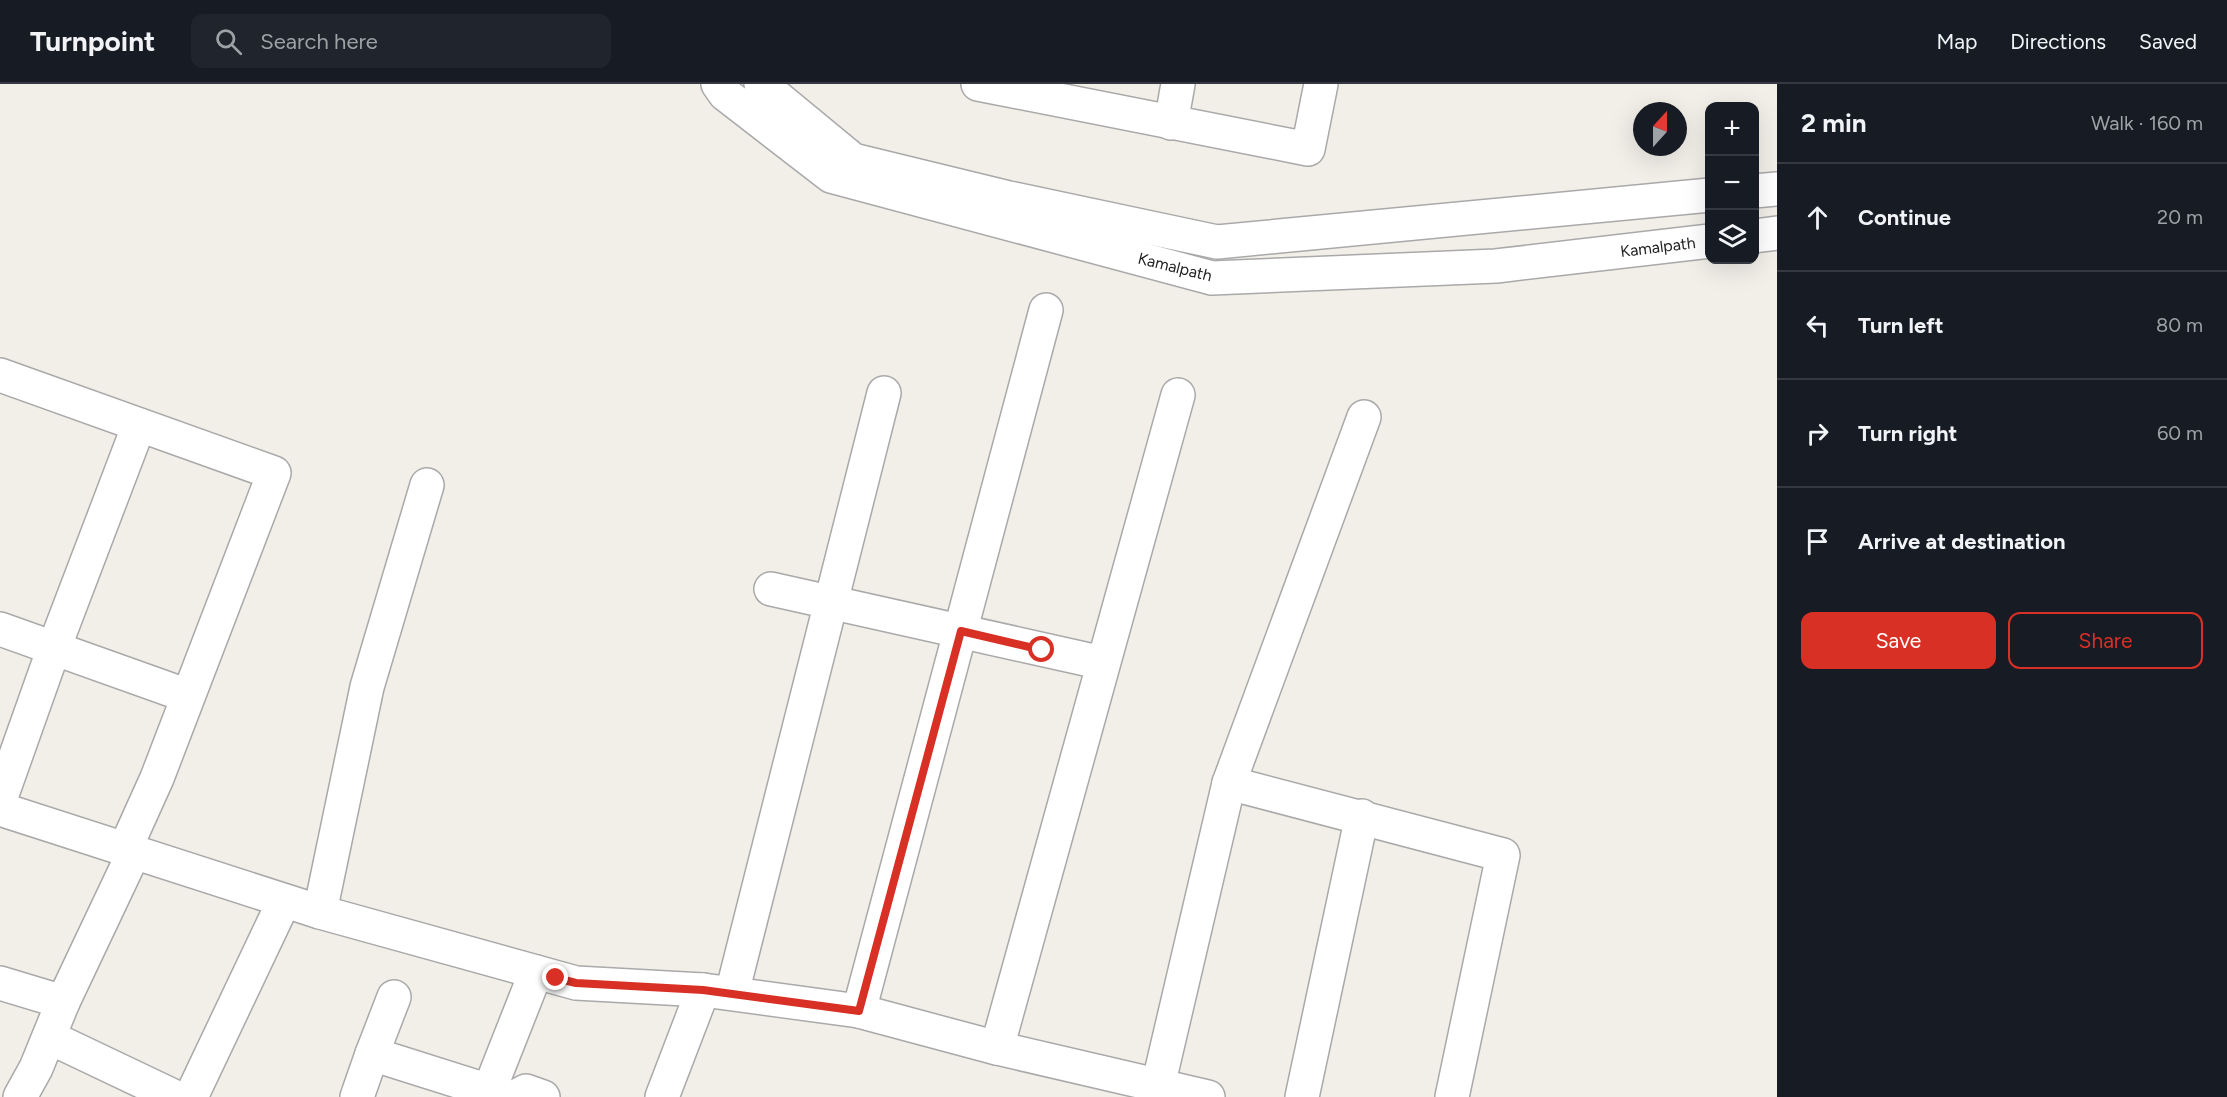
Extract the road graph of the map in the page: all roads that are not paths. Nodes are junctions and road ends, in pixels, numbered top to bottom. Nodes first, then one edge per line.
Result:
1 (718, 84) edge
2 (761, 84) edge
3 (978, 84) edge
4 (1178, 84) edge
5 (1321, 84) edge
6 (1027, 89) edge
7 (1171, 123) junction
8 (1777, 189) edge
9 (1759, 191) edge
10 (1705, 195) edge
11 (1777, 233) edge
12 (1759, 235) edge
13 (1705, 242) edge
14 (1046, 310) dead end
15 (0, 375) edge
16 (884, 393) dead end
17 (1178, 395) dead end
18 (1364, 417) dead end
19 (139, 425) junction
20 (427, 484) dead end
21 (771, 589) dead end
22 (831, 602) junction
23 (0, 629) edge
24 (961, 631) junction
25 (54, 648) junction
26 (1103, 663) junction
27 (188, 696) junction
28 (1229, 783) junction
29 (0, 800) edge
30 (0, 809) edge
31 (1362, 816) junction
32 (129, 851) junction
33 (284, 901) junction
34 (320, 912) junction
35 (536, 972) junction
36 (0, 983) edge
37 (718, 992) junction
38 (394, 997) dead end
39 (63, 1002) junction
40 (859, 1011) junction
41 (49, 1036) junction
42 (997, 1048) junction
43 (372, 1054) junction
44 (1158, 1086) junction
45 (504, 1095) edge
46 (20, 1097) edge
47 (175, 1097) edge
48 (191, 1097) edge
49 (357, 1097) edge
50 (543, 1097) edge
51 (662, 1097) edge
52 (1208, 1097) edge
53 (1302, 1097) edge
54 (1452, 1097) edge

1 - 13 street, Kamalpath
2 - 10 street
3 - 6 street
4 - 7 street
5 - 7 street
6 - 7 street
8 - 9 street
11 - 12 street
14 - 24 street
15 - 19 street
16 - 22 street
17 - 26 street
18 - 28 street
19 - 25 street
19 - 27 street
20 - 34 street
21 - 22 street
22 - 24 street
22 - 37 street
23 - 25 street
24 - 26 street
24 - 40 street
25 - 27 street
25 - 29 street
26 - 42 street
27 - 32 street
28 - 31 street
28 - 44 street
30 - 32 street
31 - 53 street
31 - 54 street
32 - 33 street
32 - 39 street
33 - 34 street
33 - 48 street
34 - 35 street
35 - 37 street
35 - 45 street
36 - 39 street
37 - 40 street
37 - 51 street
38 - 43 street
39 - 41 street
40 - 42 street
41 - 46 street
41 - 47 street
42 - 44 street
43 - 45 street
43 - 49 street
44 - 52 street
45 - 50 street

